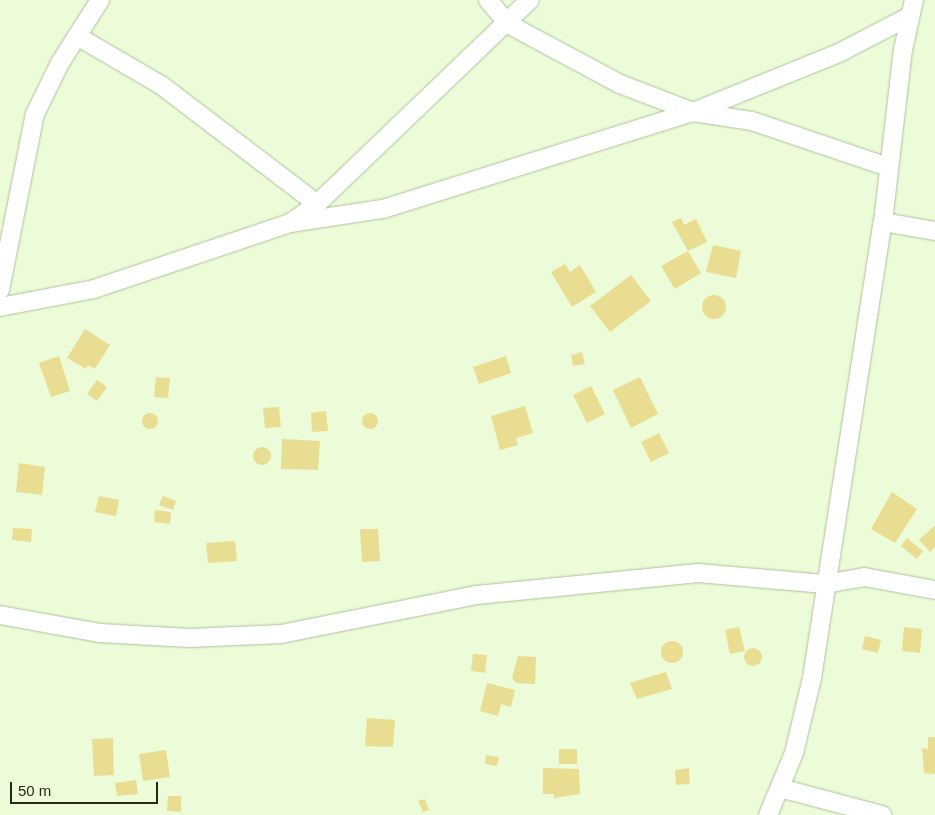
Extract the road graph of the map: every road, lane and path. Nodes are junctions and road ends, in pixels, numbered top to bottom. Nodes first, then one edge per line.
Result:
1 (100, 0) edge
2 (488, 0) edge
3 (530, 0) edge
4 (912, 8) edge
5 (508, 24) junction
6 (77, 36) junction
7 (693, 112) junction
8 (888, 167) junction
9 (317, 204) junction
10 (883, 222) junction
11 (290, 223) junction
12 (935, 230) edge
13 (0, 290) edge
14 (0, 307) edge
15 (825, 584) junction
16 (935, 590) edge
17 (0, 614) edge
18 (780, 788) junction
19 (768, 815) edge
20 (882, 815) edge

1 - 6 street
2 - 5 street
3 - 5 street
4 - 7 street
4 - 8 street
5 - 7 street
5 - 9 street
6 - 9 street
6 - 13 street
7 - 8 street
7 - 11 street
8 - 10 street
9 - 11 street
10 - 12 street
10 - 15 street
11 - 14 street
15 - 16 street
15 - 17 street
15 - 18 street
18 - 19 street
18 - 20 street

